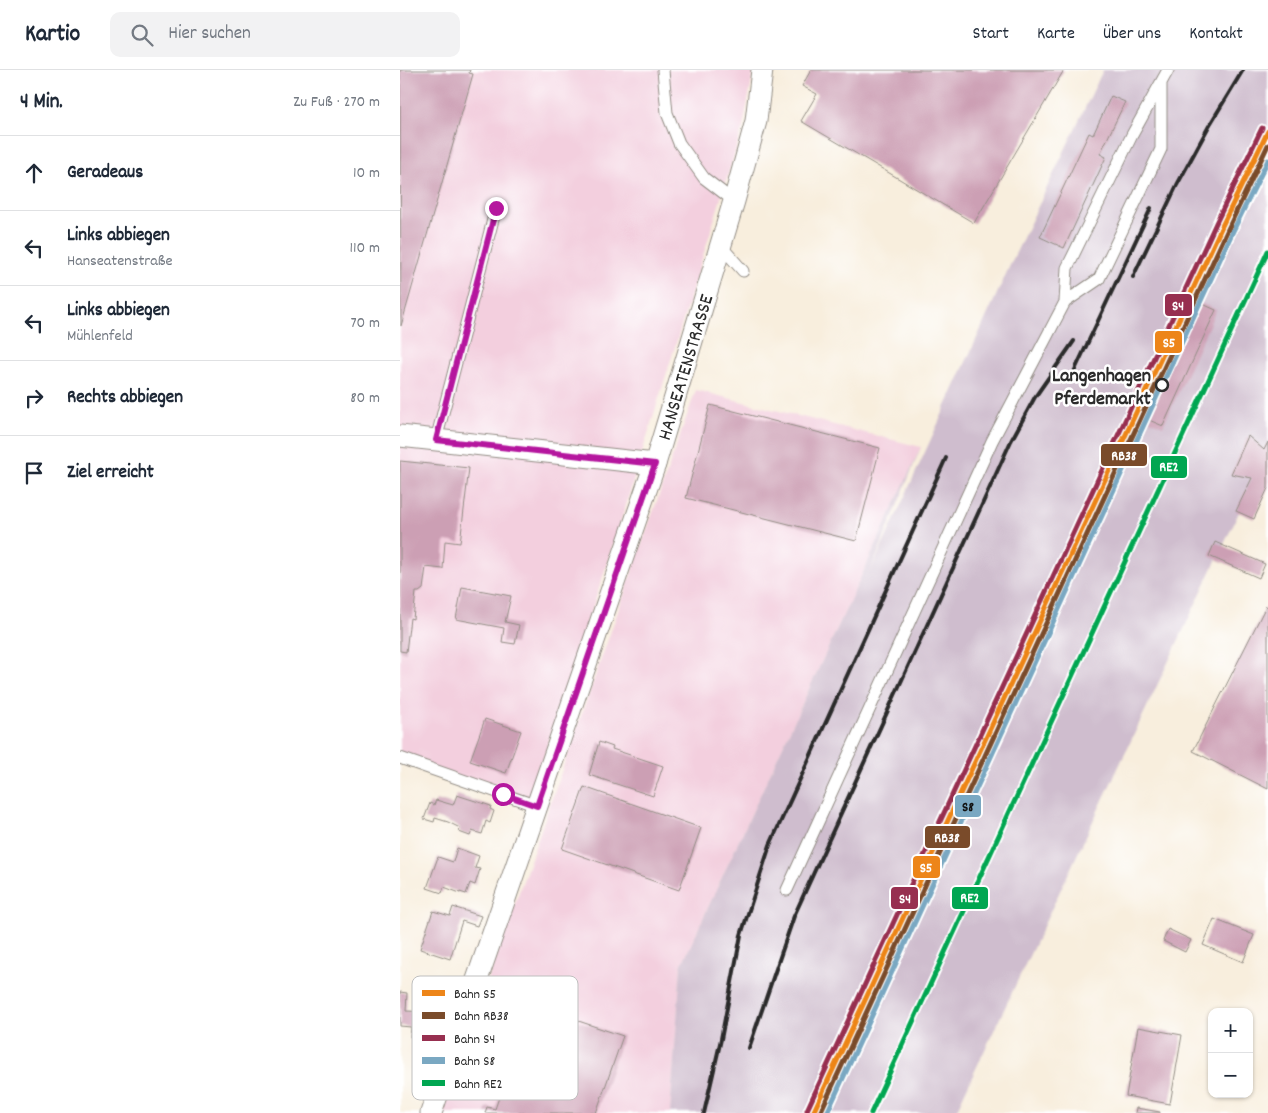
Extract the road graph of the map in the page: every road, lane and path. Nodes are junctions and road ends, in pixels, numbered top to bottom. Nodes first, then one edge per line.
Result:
1 (663, 70) edge
2 (762, 70) edge
3 (1168, 70) edge
4 (1161, 82) junction
5 (734, 201) junction
6 (496, 208) dead end
7 (721, 246) junction
8 (743, 271) dead end
9 (1065, 302) junction
10 (400, 436) edge
11 (436, 440) junction
12 (655, 464) junction
13 (400, 758) edge
14 (537, 806) junction
15 (787, 890) dead end
16 (478, 976) edge
17 (435, 1100) edge
18 (431, 1113) edge

1 - 5 lane
2 - 5 street, HANSEATENSTRASSE
3 - 4 lane
4 - 9 lane
4 - 9 lane
5 - 7 street, HANSEATENSTRASSE
6 - 11 lane
7 - 8 lane
7 - 12 street, HANSEATENSTRASSE
9 - 15 lane
10 - 11 street
11 - 12 street
12 - 14 street, HANSEATENSTRASSE
13 - 14 lane
14 - 16 street, HANSEATENSTRASSE
17 - 18 street, HANSEATENSTRASSE

